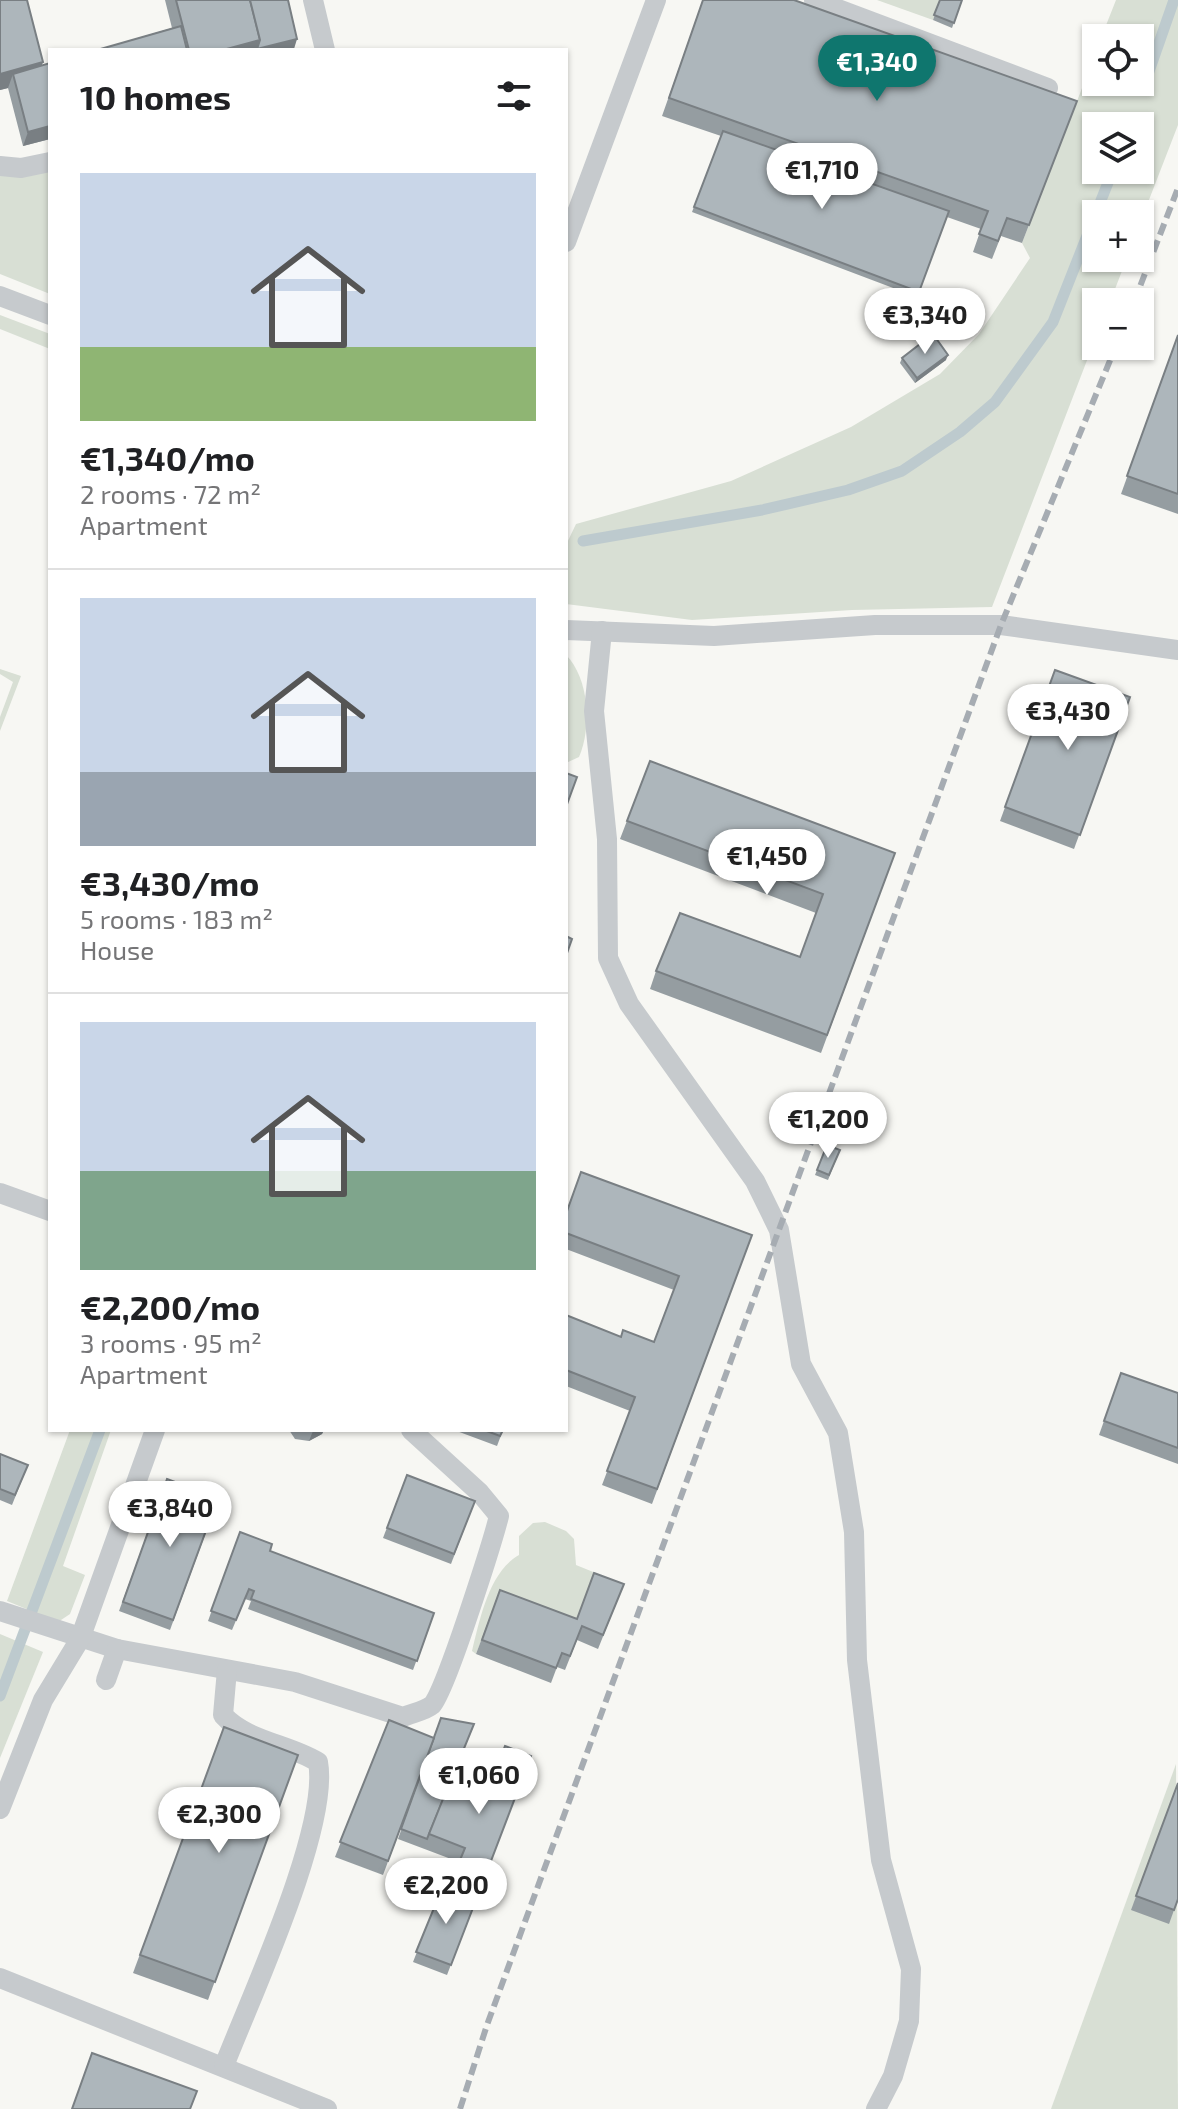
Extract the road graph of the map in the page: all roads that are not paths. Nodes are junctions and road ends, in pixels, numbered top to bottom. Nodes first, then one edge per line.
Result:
1 (313, 0) edge
2 (656, 0) edge
3 (814, 0) edge
4 (325, 48) edge
5 (1048, 88) edge
6 (48, 162) edge
7 (0, 166) edge
8 (568, 237) edge
9 (0, 296) edge
10 (48, 314) edge
11 (568, 630) edge
12 (602, 631) junction
13 (1178, 650) edge
14 (0, 1193) edge
15 (48, 1210) edge
16 (154, 1432) edge
17 (413, 1432) edge
18 (2, 1612) edge
19 (80, 1639) junction
20 (117, 1649) junction
21 (227, 1670) junction
22 (106, 1680) dead end
23 (0, 1809) edge
24 (0, 1978) edge
25 (224, 2066) junction
26 (327, 2109) edge
27 (876, 2109) edge

1 - 4 lane
2 - 8 lane
3 - 5 lane
6 - 7 lane
9 - 10 lane
11 - 12 lane
12 - 13 lane
12 - 27 lane
14 - 15 lane
16 - 19 lane
17 - 21 lane
18 - 19 lane
19 - 20 lane
19 - 23 lane
20 - 21 lane
20 - 22 lane
21 - 25 lane
24 - 25 lane
25 - 26 lane

